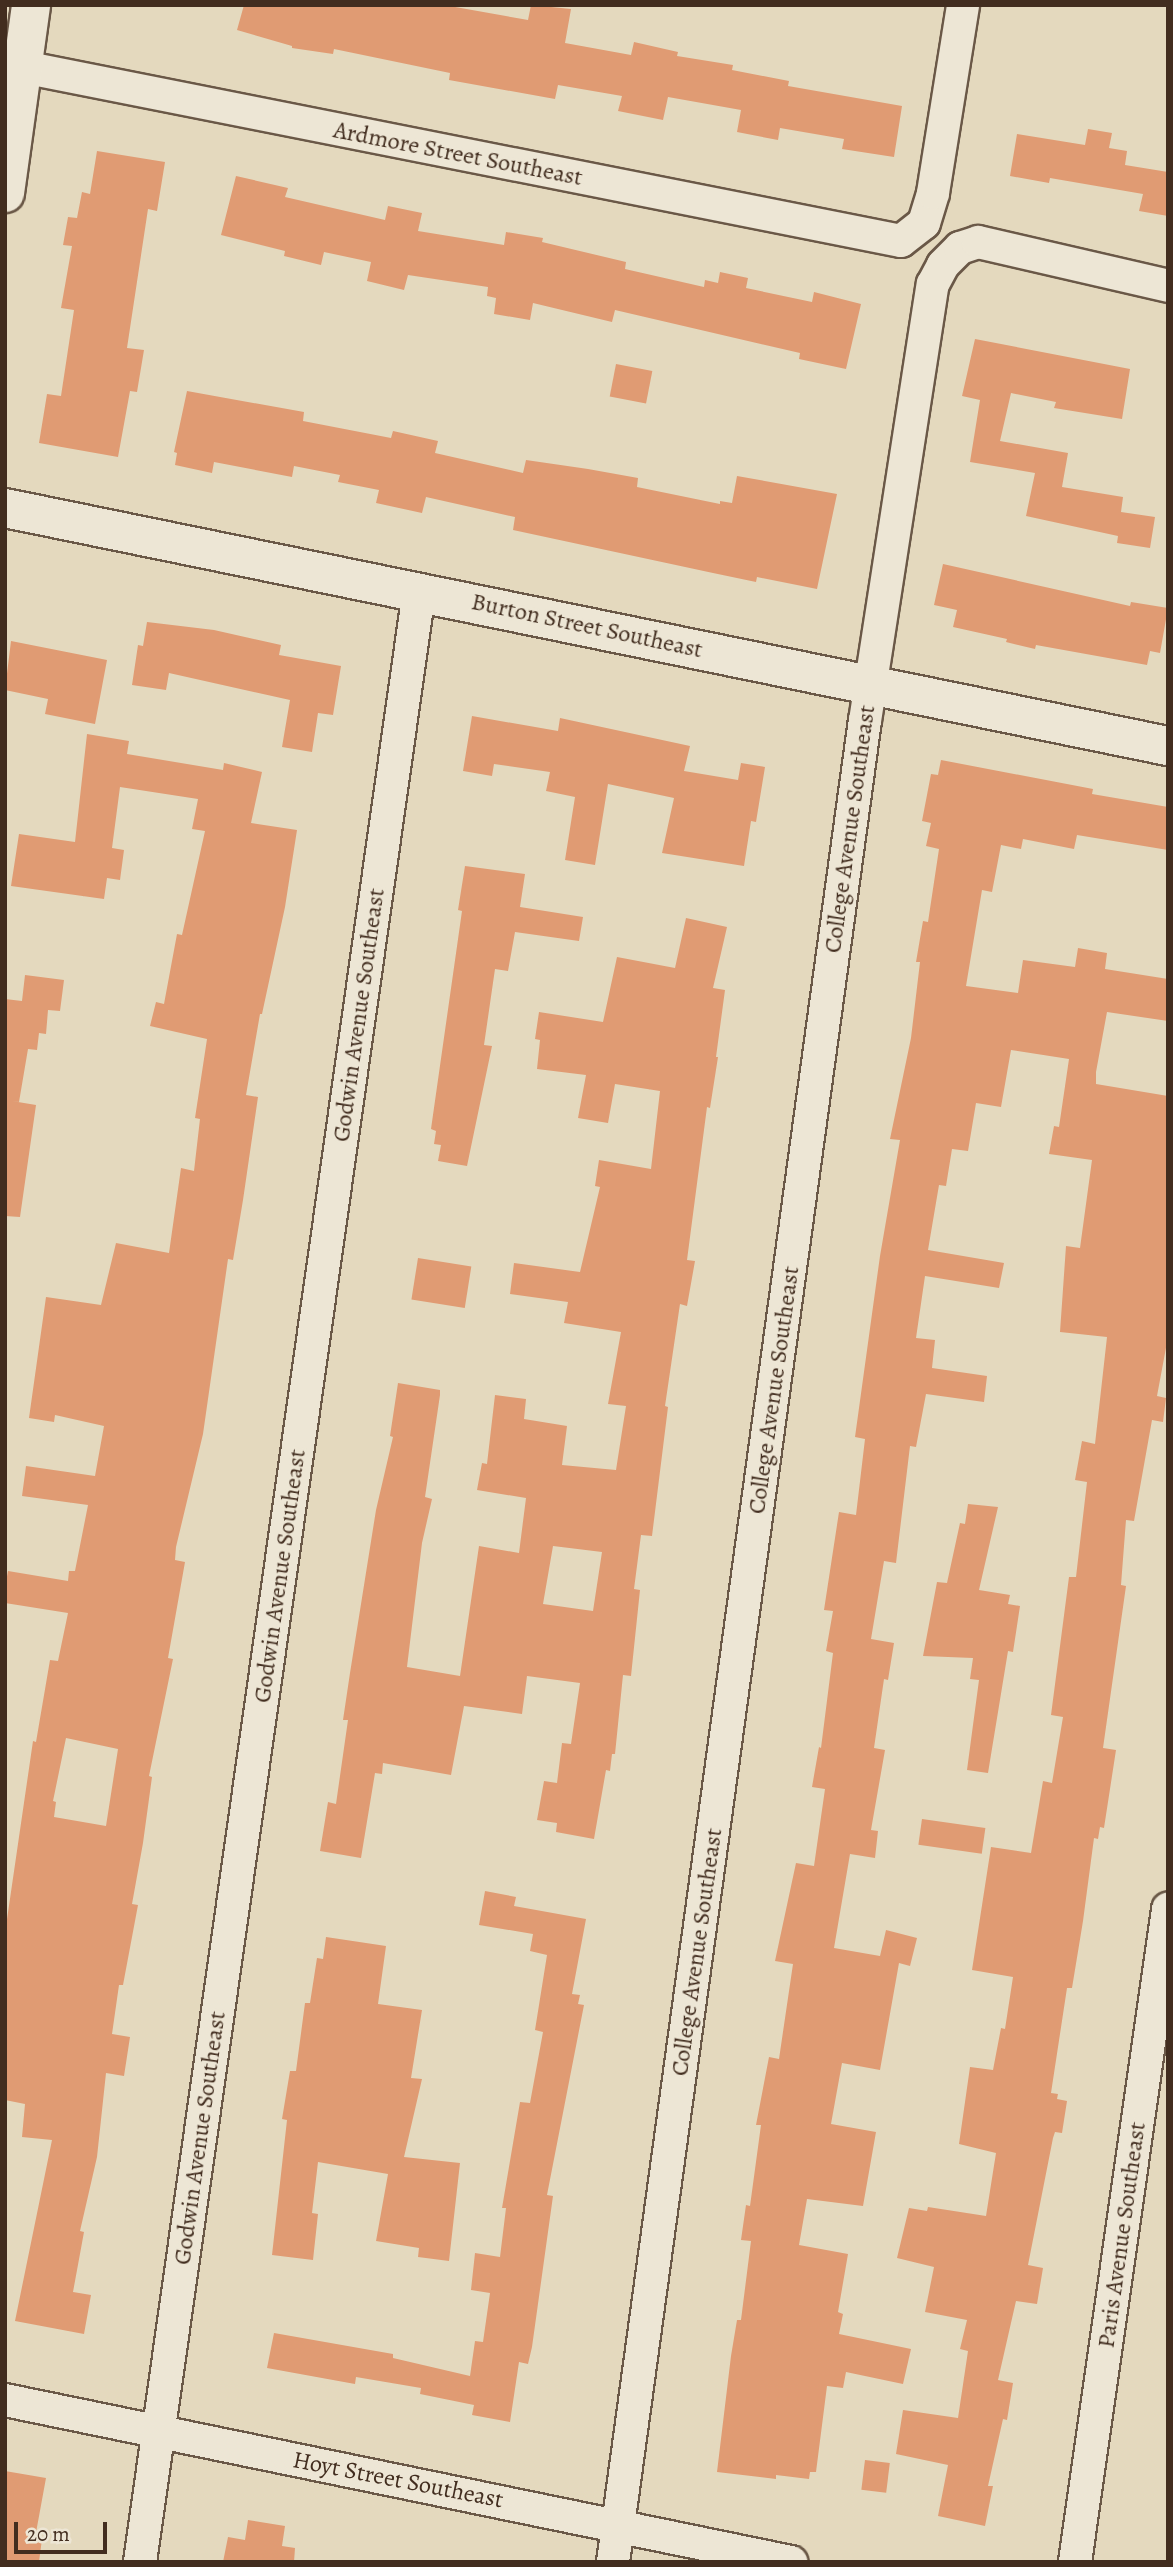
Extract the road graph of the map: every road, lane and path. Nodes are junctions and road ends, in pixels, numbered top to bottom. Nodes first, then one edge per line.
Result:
1 (31, 5) edge
2 (963, 5) edge
3 (23, 67) junction
4 (5, 193) edge
5 (1168, 286) edge
6 (5, 508) edge
7 (419, 591) junction
8 (870, 685) junction
9 (1168, 746) edge
10 (1168, 1909) edge
11 (5, 2400) edge
12 (159, 2432) junction
13 (619, 2525) junction
14 (140, 2562) edge
15 (613, 2562) edge
16 (791, 2562) edge
17 (1076, 2562) edge

1 - 3 main road
2 - 3 street, Ardmore Street Southeast
3 - 4 main road
5 - 8 street, College Avenue Southeast
6 - 7 main road, Burton Street Southeast
7 - 8 main road, Burton Street Southeast
7 - 12 street, Godwin Avenue Southeast
8 - 9 main road, Burton Street Southeast
8 - 13 street, College Avenue Southeast
10 - 17 street, Paris Avenue Southeast
11 - 12 street, Hoyt Street Southeast
12 - 13 street, Hoyt Street Southeast
12 - 14 street, Godwin Avenue Southeast
13 - 15 street, College Avenue Southeast
13 - 16 street, Hoyt Street Southeast

